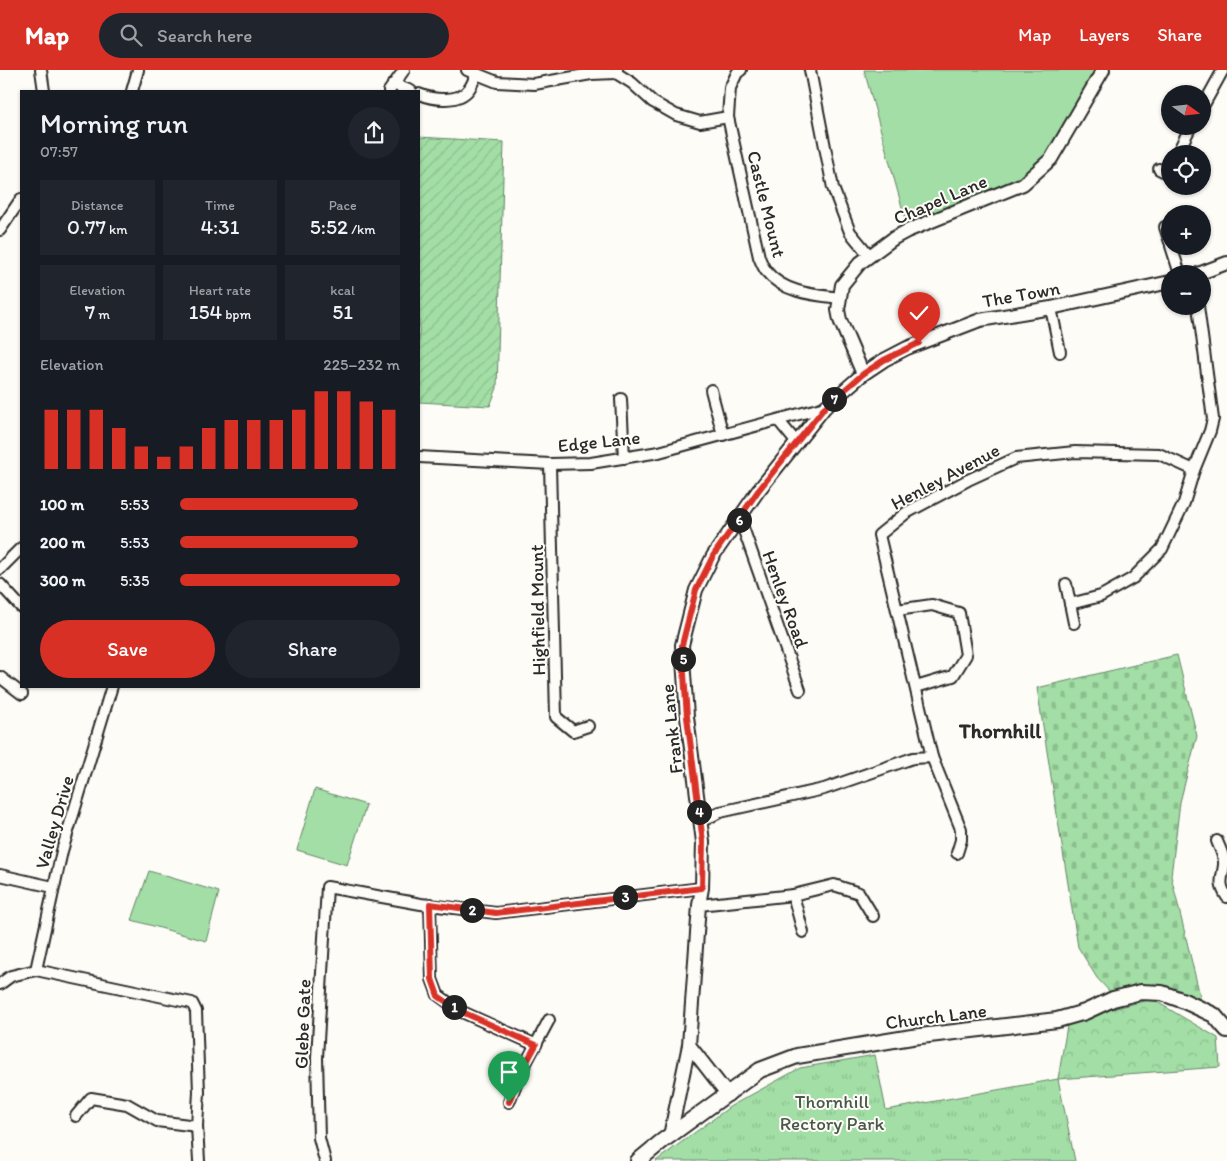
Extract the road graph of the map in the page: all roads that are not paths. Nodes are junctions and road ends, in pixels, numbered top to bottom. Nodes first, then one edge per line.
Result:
1 (41, 70) edge
2 (138, 70) edge
3 (404, 70) edge
4 (741, 70) edge
5 (1103, 70) edge
6 (1223, 70) edge
7 (808, 71) edge
8 (472, 72) edge
9 (616, 72) edge
10 (391, 88) edge
11 (44, 90) edge
12 (132, 90) edge
13 (404, 90) edge
14 (1211, 92) edge
15 (420, 94) edge
16 (728, 117) junction
17 (20, 200) edge
18 (0, 230) edge
19 (869, 255) junction
20 (1227, 263) edge
21 (1211, 269) edge
22 (1161, 284) edge
23 (840, 298) junction
24 (1051, 308) junction
25 (1199, 315) edge
26 (1060, 352) dead end
27 (884, 360) joint
28 (863, 374) junction
29 (711, 390) dead end
30 (621, 399) dead end
31 (825, 407) junction
32 (778, 420) junction
33 (723, 435) junction
34 (796, 442) junction
35 (420, 457) edge
36 (624, 458) junction
37 (550, 464) junction
38 (1194, 470) junction
39 (740, 519) junction
40 (20, 549) edge
41 (0, 569) edge
42 (0, 584) edge
43 (1066, 584) dead end
44 (1070, 604) junction
45 (20, 606) edge
46 (897, 610) junction
47 (1074, 623) dead end
48 (0, 677) edge
49 (916, 687) junction
50 (111, 688) edge
51 (800, 690) dead end
52 (22, 694) dead end
53 (588, 726) dead end
54 (932, 757) junction
55 (700, 822) junction
56 (1217, 841) dead end
57 (957, 853) dead end
58 (0, 875) edge
59 (53, 887) junction
60 (702, 888) junction
61 (794, 895) junction
62 (1227, 897) edge
63 (430, 904) junction
64 (699, 905) junction
65 (872, 916) dead end
66 (803, 932) dead end
67 (36, 970) junction
68 (0, 984) edge
69 (1220, 1017) edge
70 (549, 1020) dead end
71 (1227, 1030) edge
72 (536, 1045) junction
73 (690, 1045) junction
74 (728, 1095) junction
75 (509, 1102) dead end
76 (76, 1116) dead end
77 (197, 1126) junction
78 (665, 1139) junction
79 (199, 1161) edge
80 (325, 1161) edge
81 (638, 1161) edge

1 - 11 street
2 - 12 street
3 - 10 street
4 - 16 street, Castle Mount
5 - 19 street, Chapel Lane
6 - 14 street
7 - 19 street
8 - 9 street
8 - 15 street
9 - 16 street
10 - 13 street
16 - 23 street, Castle Mount
17 - 18 street
19 - 23 street, Chapel Lane
20 - 21 street
22 - 24 street, The Town
23 - 28 street, Chapel Lane
24 - 26 street
24 - 27 street, The Town
25 - 38 street
27 - 28 street, Frank Lane
28 - 31 street, Frank Lane
29 - 33 street
30 - 36 street
31 - 32 street, Edge Lane
31 - 34 street, Frank Lane
32 - 33 street, Edge Lane
32 - 34 street
33 - 36 street, Edge Lane
34 - 39 street, Frank Lane
35 - 37 street, Edge Lane
36 - 37 street, Edge Lane
37 - 53 street, Highfield Mount
38 - 44 street
38 - 46 street, Henley Avenue
39 - 51 street, Henley Road
39 - 55 street, Frank Lane
40 - 41 street
42 - 45 street
43 - 44 street
44 - 47 street
46 - 49 street, Henley Avenue
46 - 49 street
48 - 52 street
49 - 54 street, Henley Avenue
50 - 59 street, Valley Drive
54 - 55 street
54 - 57 street, Henley Avenue
55 - 60 street, Frank Lane
56 - 62 street
58 - 59 street
59 - 67 street, Valley Drive
60 - 63 street
60 - 64 street, Frank Lane
61 - 64 street
61 - 65 street
61 - 66 street
63 - 72 street
63 - 80 street, Glebe Gate
64 - 73 street, Frank Lane
67 - 68 street
67 - 77 street
69 - 71 main road, Church Lane
69 - 74 main road, Church Lane
70 - 72 street
72 - 75 street
73 - 74 street
73 - 78 street, Frank Lane
74 - 78 main road, Church Lane
76 - 77 street
77 - 79 street
78 - 81 main road, Church Lane

